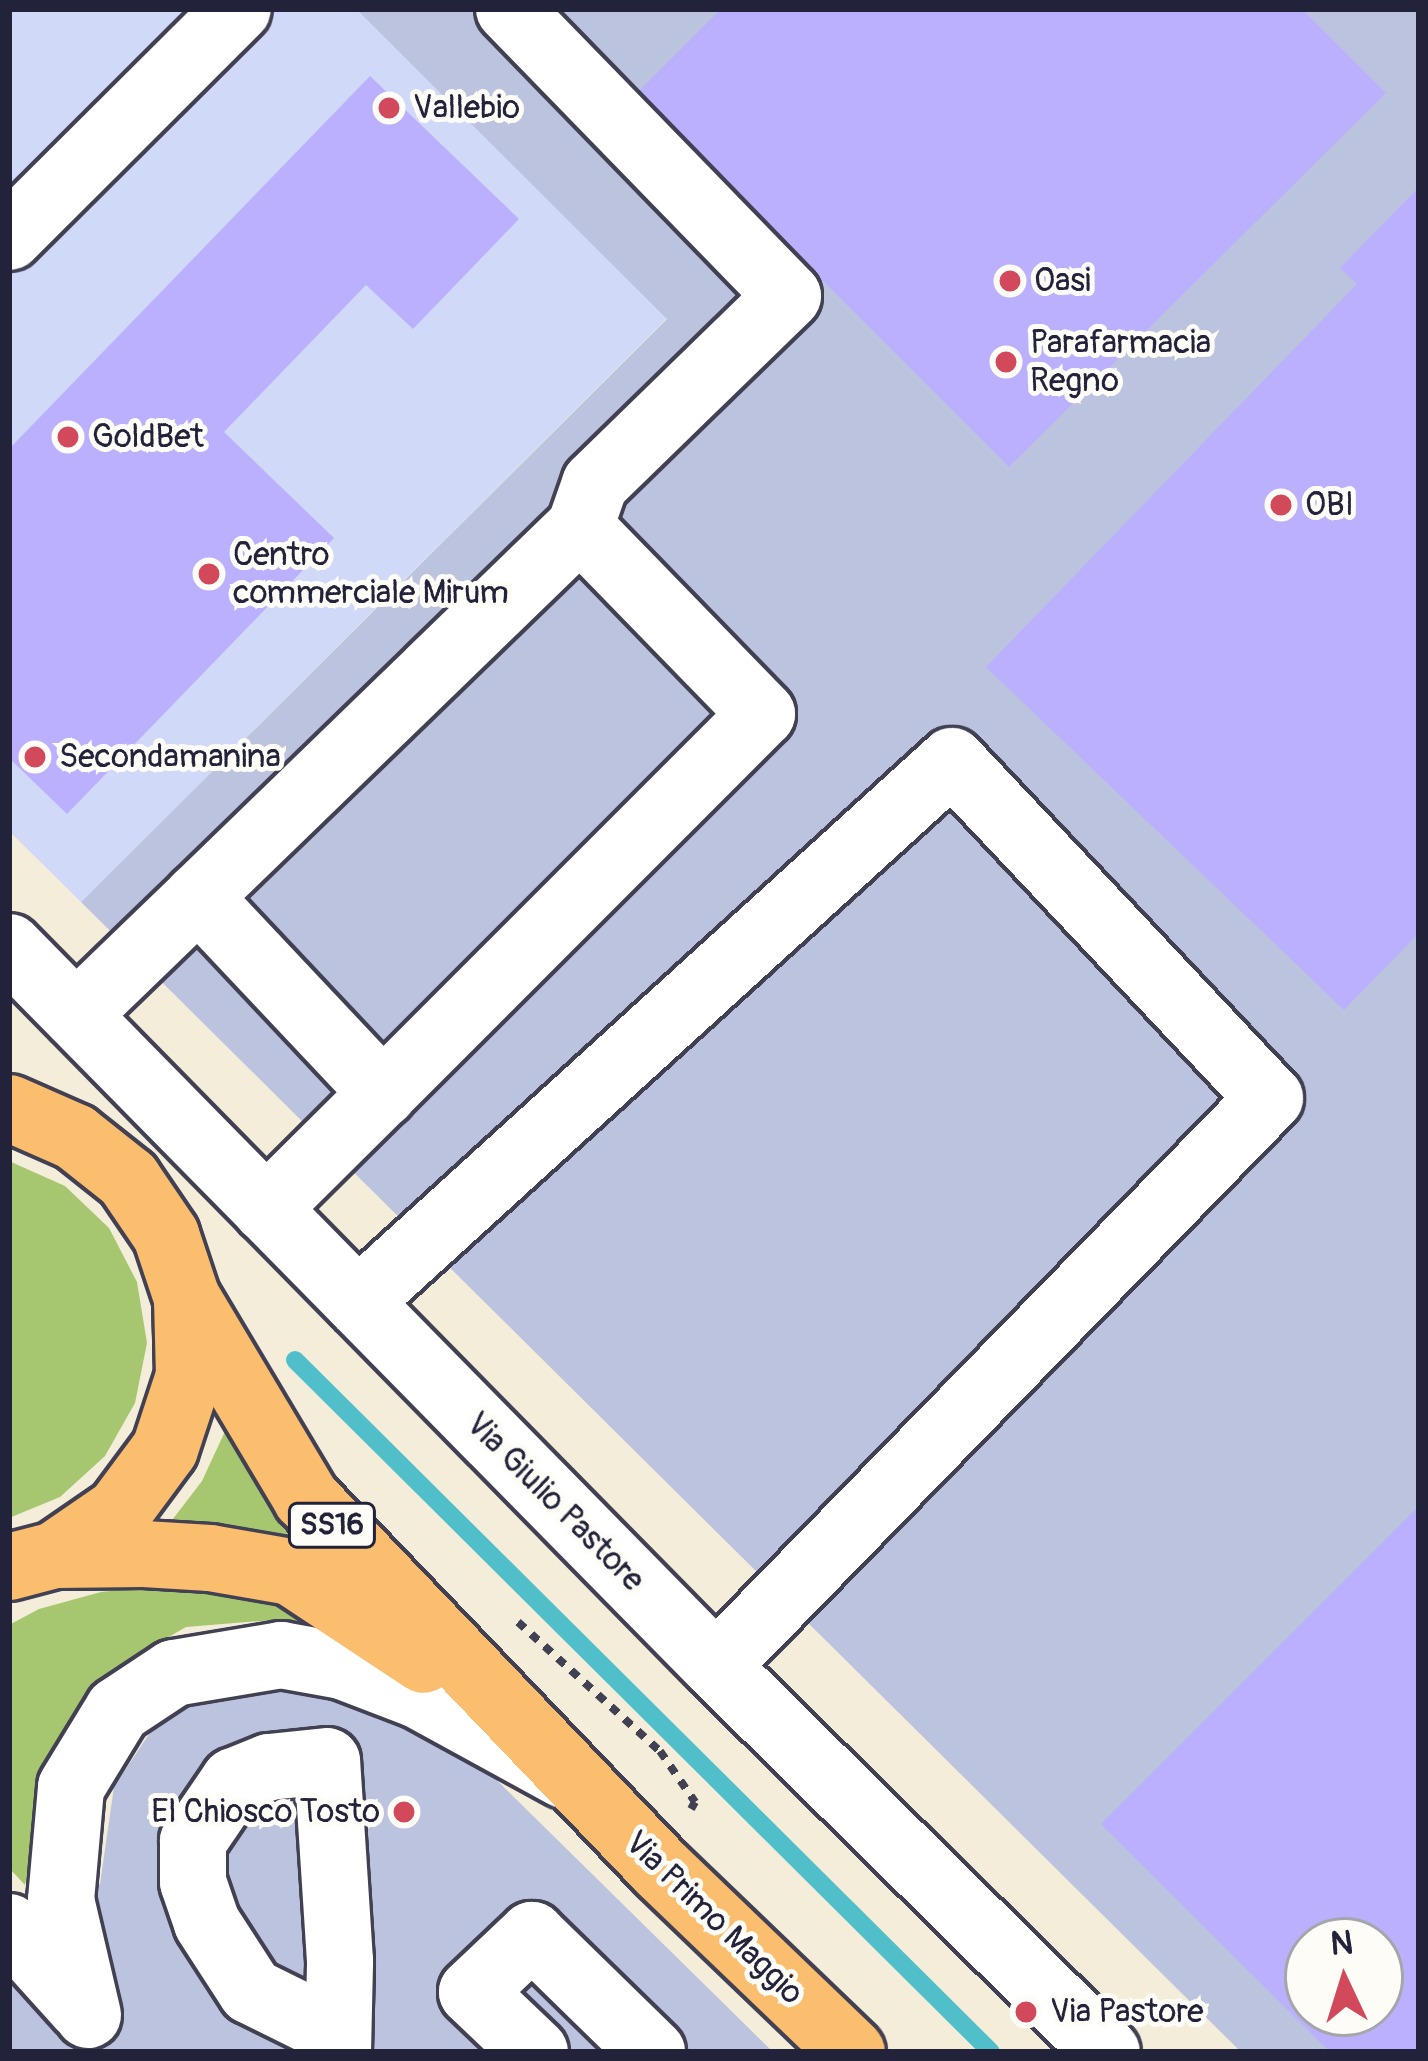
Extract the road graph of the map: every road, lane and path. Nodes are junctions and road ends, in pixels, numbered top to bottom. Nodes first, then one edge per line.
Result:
1 (238, 9) edge
2 (509, 9) edge
3 (9, 237) edge
4 (580, 527) junction
5 (199, 897) junction
6 (9, 946) edge
7 (76, 1015) junction
8 (383, 1093) junction
9 (11, 1110) edge
10 (266, 1208) junction
11 (188, 1298) junction
12 (358, 1302) junction
13 (32, 1561) edge
14 (502, 1607) dead end
15 (716, 1666) junction
16 (518, 1722) junction
17 (577, 1782) junction
18 (662, 1870) junction
19 (9, 1927) edge
20 (98, 2033) edge
21 (535, 2052) edge
22 (652, 2052) edge
23 (852, 2052) edge
24 (1107, 2052) edge

1 - 3 street
2 - 4 street
4 - 5 street
4 - 8 street
5 - 7 street
5 - 8 street
6 - 7 street, Via Giulio Pastore
7 - 10 street, Via Giulio Pastore
8 - 10 street
9 - 11 main road, Via Primo Maggio / SS16
10 - 12 street, Via Giulio Pastore
11 - 13 main road, Via Primo Maggio / SS16
11 - 16 main road, Via Primo Maggio / SS16
12 - 15 street, Via Giulio Pastore
12 - 15 street
13 - 16 main road, Via Primo Maggio / SS16
14 - 18 path
15 - 24 street, Via Giulio Pastore
16 - 17 main road, Via Primo Maggio / SS16
17 - 18 main road, Via Primo Maggio / SS16
17 - 20 street, Via Primo Maggio
18 - 23 main road, Via Primo Maggio / SS16
19 - 20 street, Via Primo Maggio
21 - 22 street

